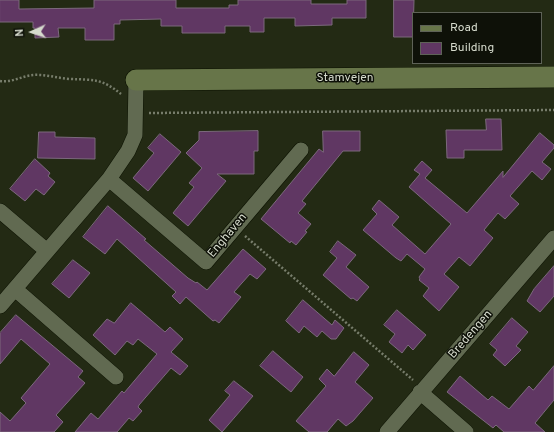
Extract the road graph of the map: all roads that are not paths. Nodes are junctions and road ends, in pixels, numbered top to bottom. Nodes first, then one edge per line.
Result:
1 (554, 77) edge
2 (136, 80) joint
3 (301, 150) dead end
4 (109, 179) junction
5 (0, 211) edge
6 (554, 238) edge
7 (47, 251) junction
8 (14, 289) junction
9 (0, 306) edge
10 (116, 377) dead end
11 (420, 392) junction
12 (387, 432) edge
13 (466, 432) edge

1 - 2 street, Stamvejen
2 - 4 street
3 - 4 street, Enghaven
4 - 7 street
5 - 7 street
6 - 11 street, Bredengen
7 - 8 street
8 - 9 street
8 - 10 street
11 - 12 street, Bredengen
11 - 13 street

